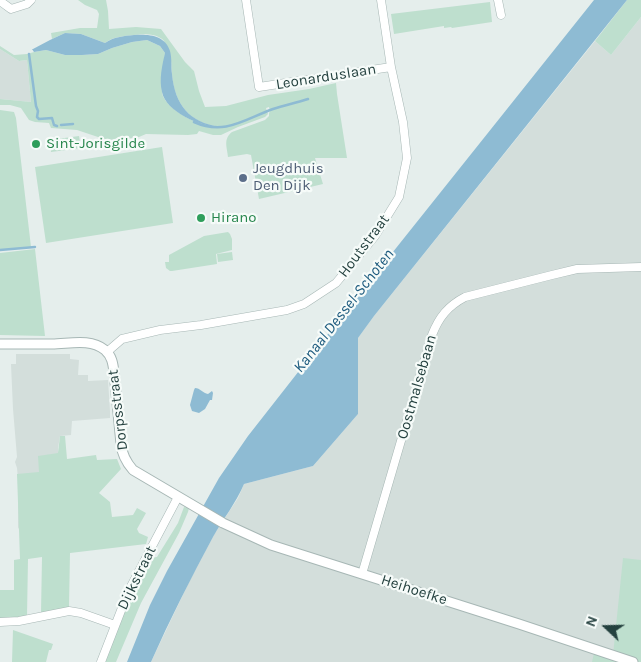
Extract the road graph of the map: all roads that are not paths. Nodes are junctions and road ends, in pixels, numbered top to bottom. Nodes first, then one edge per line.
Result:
1 (32, 0) edge
2 (246, 0) edge
3 (381, 0) edge
4 (498, 0) edge
5 (0, 1) edge
6 (500, 15) dead end
7 (391, 67) junction
8 (641, 267) edge
9 (0, 344) edge
10 (107, 352) junction
11 (178, 497) junction
12 (198, 510) joint
13 (362, 574) junction
14 (0, 622) edge
15 (115, 625) junction
16 (101, 662) edge
17 (633, 662) edge

1 - 5 street
2 - 7 street, Leonarduslaan
3 - 7 street, Houtstraat
4 - 6 street
7 - 10 street, Houtstraat
8 - 13 street, Oostmalsebaan
9 - 10 street, Dorpsstraat
10 - 11 street, Dorpsstraat
11 - 12 street, Dorpsstraat
11 - 15 street, Dijkstraat
12 - 13 street, Heihoefke
13 - 17 street, Heihoefke
14 - 15 street
15 - 16 street, Dijkstraat

